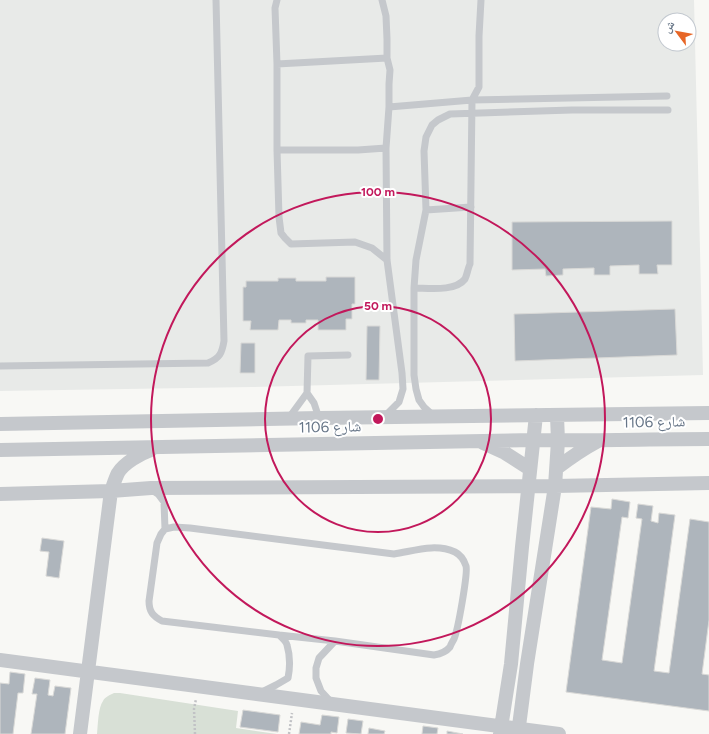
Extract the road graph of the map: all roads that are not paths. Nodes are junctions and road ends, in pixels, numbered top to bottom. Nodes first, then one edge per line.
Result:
1 (216, 0) edge
2 (277, 0) edge
3 (382, 0) edge
4 (481, 0) edge
5 (387, 58) junction
6 (277, 64) junction
7 (667, 96) dead end
8 (472, 100) junction
9 (389, 107) junction
10 (668, 110) dead end
11 (472, 113) junction
12 (386, 148) junction
13 (278, 150) junction
14 (471, 207) junction
15 (426, 210) junction
16 (388, 260) junction
17 (414, 288) junction
18 (348, 355) dead end
19 (0, 366) edge
20 (307, 393) junction
21 (709, 413) edge
22 (536, 415) junction
23 (557, 416) junction
24 (436, 417) junction
25 (319, 418) junction
26 (384, 418) junction
27 (288, 419) junction
28 (0, 424) edge
29 (709, 439) edge
30 (534, 440) junction
31 (600, 440) junction
32 (558, 441) junction
33 (478, 442) junction
34 (157, 447) junction
35 (0, 450) edge
36 (557, 468) junction
37 (530, 469) junction
38 (709, 483) edge
39 (528, 486) junction
40 (555, 486) junction
41 (151, 488) junction
42 (111, 491) junction
43 (0, 494) edge
44 (165, 529) junction
45 (279, 635) junction
46 (335, 641) junction
47 (0, 660) edge
48 (88, 672) junction
49 (256, 695) junction
50 (334, 705) junction
51 (501, 730) edge
52 (518, 731) edge
53 (80, 734) edge
54 (559, 734) edge

1 - 19 lane
2 - 6 lane
3 - 5 lane
4 - 8 lane
5 - 6 lane
5 - 9 lane
6 - 13 lane
7 - 8 lane
8 - 9 lane
8 - 11 lane
9 - 12 lane
10 - 11 lane
11 - 14 lane
11 - 15 lane
12 - 13 lane
12 - 16 lane
13 - 16 lane
14 - 15 lane
14 - 17 lane
15 - 17 lane
16 - 26 lane
17 - 24 lane
18 - 20 lane
20 - 25 lane
20 - 27 lane
21 - 23 street, شارع 1106
22 - 23 street, شارع 1106
22 - 24 street, شارع 1106
22 - 30 street
23 - 32 street
24 - 26 street, شارع 1106
25 - 26 street, شارع 1106
25 - 27 street, شارع 1106
27 - 28 street, شارع 1106
29 - 31 street, شارع 1106
30 - 32 street, شارع 1106
30 - 33 street, شارع 1106
30 - 37 street
31 - 32 street, شارع 1106
31 - 36 street
32 - 36 street
33 - 34 street, شارع 1106
33 - 37 street
34 - 35 street, شارع 1106
34 - 42 street
36 - 40 street
37 - 39 street
38 - 40 street
39 - 40 street
39 - 41 street
39 - 51 street
40 - 52 street
41 - 42 street
41 - 44 lane
42 - 43 street
42 - 48 street
44 - 45 lane
44 - 46 lane
45 - 46 lane
45 - 49 lane
46 - 50 lane
47 - 48 street
48 - 49 street
48 - 53 street
49 - 50 street
50 - 51 street
51 - 52 street
52 - 54 street

